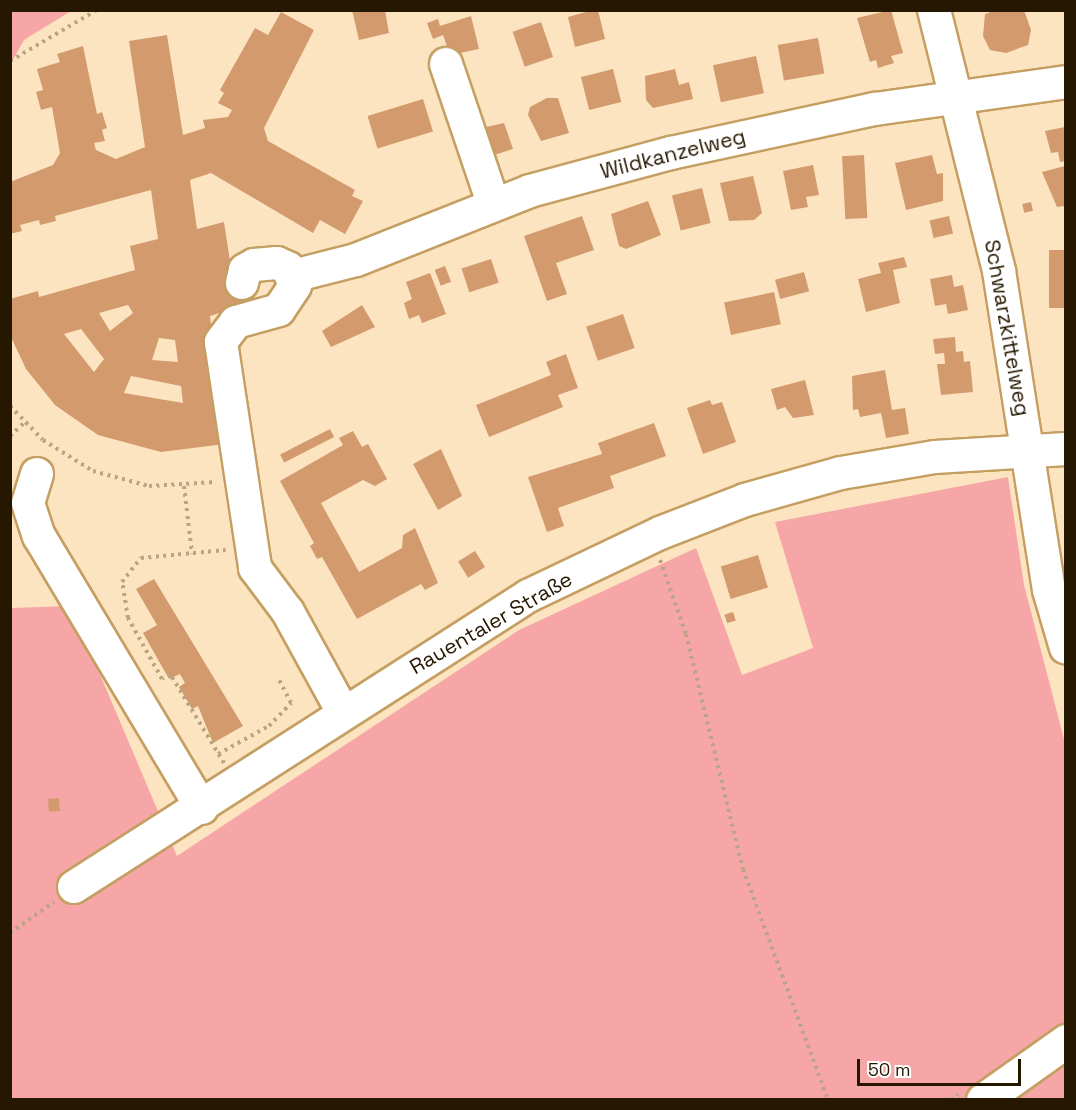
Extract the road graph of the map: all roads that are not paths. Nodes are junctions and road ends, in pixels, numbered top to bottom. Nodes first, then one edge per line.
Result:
1 (934, 10) edge
2 (446, 64) dead end
3 (1065, 82) edge
4 (956, 96) junction
5 (494, 203) junction
6 (293, 276) junction
7 (245, 302) junction
8 (1065, 449) edge
9 (1026, 450) junction
10 (37, 474) dead end
11 (1065, 648) edge
12 (343, 712) junction
13 (202, 808) junction
14 (74, 887) road end
15 (1065, 1041) edge
16 (983, 1100) edge

1 - 4 street, Schwarzkittelweg
2 - 5 street
3 - 4 street, Wildkanzelweg
4 - 5 street, Wildkanzelweg
4 - 9 street, Schwarzkittelweg
5 - 6 street, Wildkanzelweg
6 - 7 street
6 - 7 street
7 - 12 street
8 - 9 street, Rauentaler Straße
9 - 11 street, Schwarzkittelweg
9 - 12 street, Rauentaler Straße
10 - 13 street
12 - 13 street, Rauentaler Straße
13 - 14 street, Rauentaler Straße
15 - 16 main road

